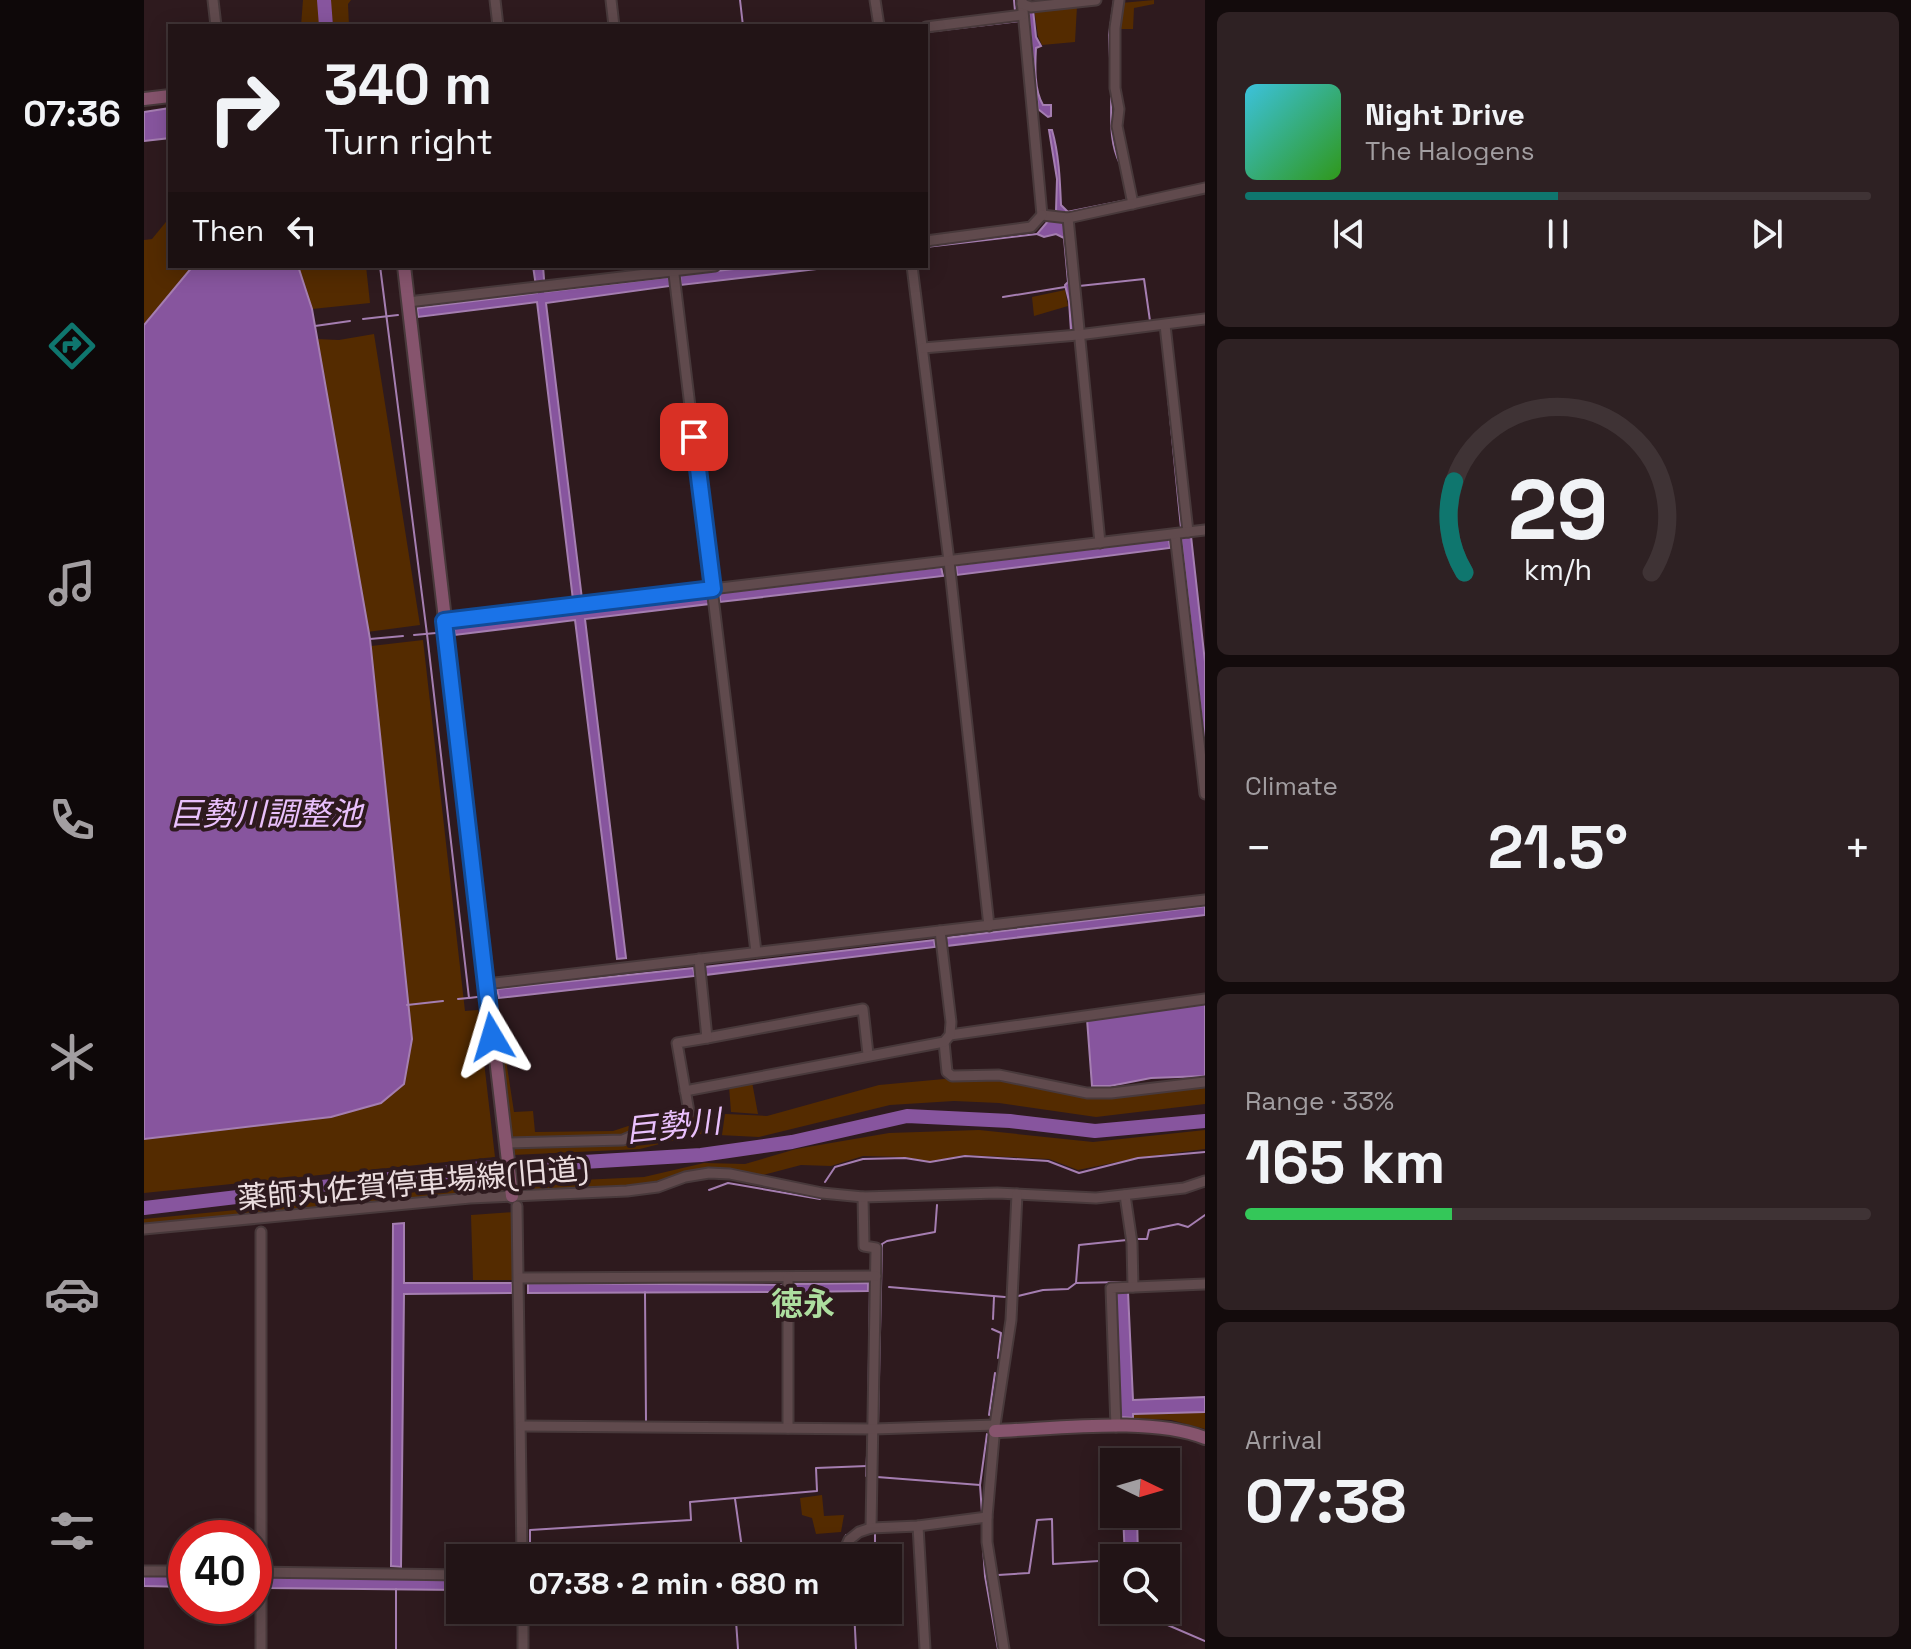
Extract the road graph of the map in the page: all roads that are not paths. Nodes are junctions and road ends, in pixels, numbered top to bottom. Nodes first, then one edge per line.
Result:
1 (213, 0) edge
2 (495, 0) edge
3 (611, 0) edge
4 (875, 0) edge
5 (1096, 0) edge
6 (1118, 0) edge
7 (1025, 10) edge
8 (216, 24) edge
9 (498, 24) edge
10 (614, 24) edge
11 (879, 24) edge
12 (928, 27) edge
13 (168, 96) edge
14 (144, 99) edge
15 (1205, 188) edge
16 (1133, 204) junction
17 (1042, 215) junction
18 (1068, 218) junction
19 (928, 241) edge
20 (404, 268) edge
21 (706, 268) edge
22 (912, 268) edge
23 (674, 275) edge
24 (408, 302) junction
25 (1205, 319) edge
26 (1165, 325) junction
27 (1078, 335) junction
28 (923, 348) junction
29 (1205, 530) edge
30 (1188, 532) junction
31 (1176, 541) junction
32 (1100, 543) junction
33 (950, 568) junction
34 (714, 595) junction
35 (444, 621) junction
36 (1205, 794) edge
37 (1205, 900) edge
38 (989, 926) junction
39 (941, 939) junction
40 (756, 952) junction
41 (699, 968) junction
42 (486, 984) junction
43 (1205, 999) edge
44 (707, 1038) junction
45 (947, 1039) junction
46 (868, 1054) junction
47 (1205, 1082) edge
48 (685, 1091) junction
49 (505, 1143) junction
50 (1205, 1181) edge
51 (1017, 1194) junction
52 (1125, 1195) junction
53 (863, 1197) junction
54 (514, 1201) junction
55 (144, 1229) edge
56 (261, 1232) dead end
57 (876, 1276) junction
58 (519, 1278) junction
59 (788, 1284) junction
60 (1205, 1284) edge
61 (1126, 1287) junction
62 (521, 1426) junction
63 (1116, 1427) junction
64 (788, 1428) junction
65 (995, 1428) junction
66 (874, 1429) junction
67 (1205, 1438) edge
68 (987, 1517) junction
69 (259, 1520) edge
70 (918, 1526) junction
71 (871, 1528) junction
72 (522, 1544) edge
73 (847, 1544) edge
74 (144, 1571) edge
75 (168, 1571) edge
76 (446, 1575) edge
77 (272, 1577) edge
78 (260, 1624) edge
79 (523, 1624) edge
80 (261, 1649) edge
81 (523, 1649) edge
82 (925, 1649) edge
83 (1004, 1649) edge

1 - 8 street
2 - 9 street
3 - 10 street
4 - 11 street
5 - 7 street
6 - 16 street
7 - 12 street
7 - 17 street
13 - 14 street
15 - 16 street
16 - 18 street
17 - 18 street
17 - 19 street
18 - 27 street
20 - 24 street
21 - 23 street
22 - 28 street
23 - 24 street
23 - 34 street
24 - 35 street
25 - 26 street
26 - 27 street
26 - 30 street
27 - 28 street
27 - 32 street
28 - 33 street
29 - 30 street
30 - 31 street
31 - 32 street
31 - 36 street
32 - 33 street
33 - 34 street
33 - 38 street
34 - 35 street
34 - 40 street
35 - 42 street
37 - 38 street
38 - 39 street
39 - 40 street
39 - 45 street
40 - 41 street
41 - 42 street
41 - 44 street
42 - 49 street
43 - 45 street
44 - 46 street
44 - 48 street
45 - 46 street
45 - 47 street
46 - 48 street
48 - 49 street
49 - 54 street
50 - 52 street, 薬師丸佐賀停車場線(旧道)
51 - 52 street, 薬師丸佐賀停車場線(旧道)
51 - 53 street, 薬師丸佐賀停車場線(旧道)
51 - 65 street
52 - 61 street
53 - 54 street, 薬師丸佐賀停車場線(旧道)
53 - 57 street
54 - 55 street, 薬師丸佐賀停車場線(旧道)
54 - 58 street
56 - 69 street
57 - 59 street
57 - 66 street
58 - 59 street
58 - 62 street
59 - 64 street
60 - 61 street
61 - 63 street
62 - 64 street
62 - 72 street
63 - 65 street
63 - 67 street
64 - 66 street
65 - 66 street
65 - 68 street
66 - 71 street
68 - 70 street
68 - 83 street
70 - 71 street
70 - 82 street
71 - 73 street
74 - 75 street
76 - 77 street
78 - 80 street
79 - 81 street

